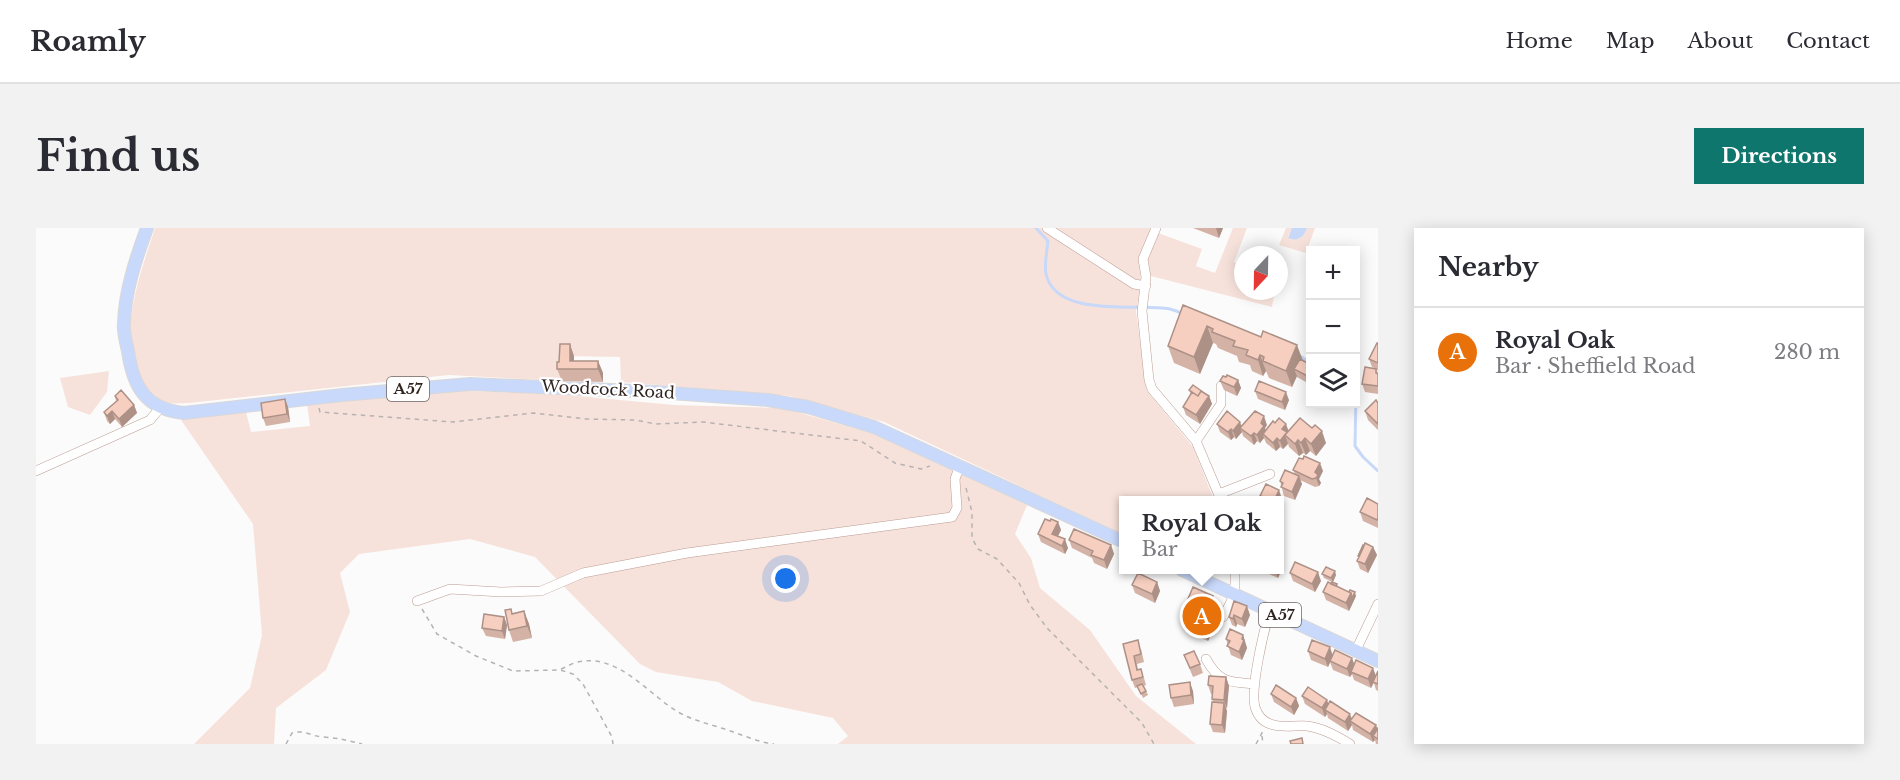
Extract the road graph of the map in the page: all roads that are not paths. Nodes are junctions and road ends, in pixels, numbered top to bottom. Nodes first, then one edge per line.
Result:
1 (147, 228) edge
2 (1047, 228) edge
3 (1156, 228) edge
4 (1145, 290) junction
5 (1221, 386) edge
6 (160, 408) junction
7 (1196, 441) junction
8 (960, 465) junction
9 (36, 471) edge
10 (1270, 474) dead end
11 (1220, 496) edge
12 (1222, 496) edge
13 (1119, 540) edge
14 (1191, 574) edge
15 (1235, 574) edge
16 (1233, 593) junction
17 (417, 601) road end
18 (1378, 604) edge
19 (1270, 610) junction
20 (1223, 617) dead end
21 (1356, 651) junction
22 (1206, 659) dead end
23 (1378, 661) edge
24 (1255, 684) junction
25 (1349, 744) edge

1 - 6 main road
2 - 4 street
3 - 4 street
4 - 7 street
5 - 7 street
6 - 8 main road, Woodcock Road / A57
6 - 9 street
7 - 11 street
8 - 13 main road, Woodcock Road / A57
8 - 17 street
10 - 12 street
14 - 16 main road, A57
15 - 16 street
16 - 19 main road, A57
16 - 20 street
18 - 21 street
19 - 21 main road, A57
19 - 24 street
21 - 23 main road, A57
22 - 24 street
24 - 25 street

